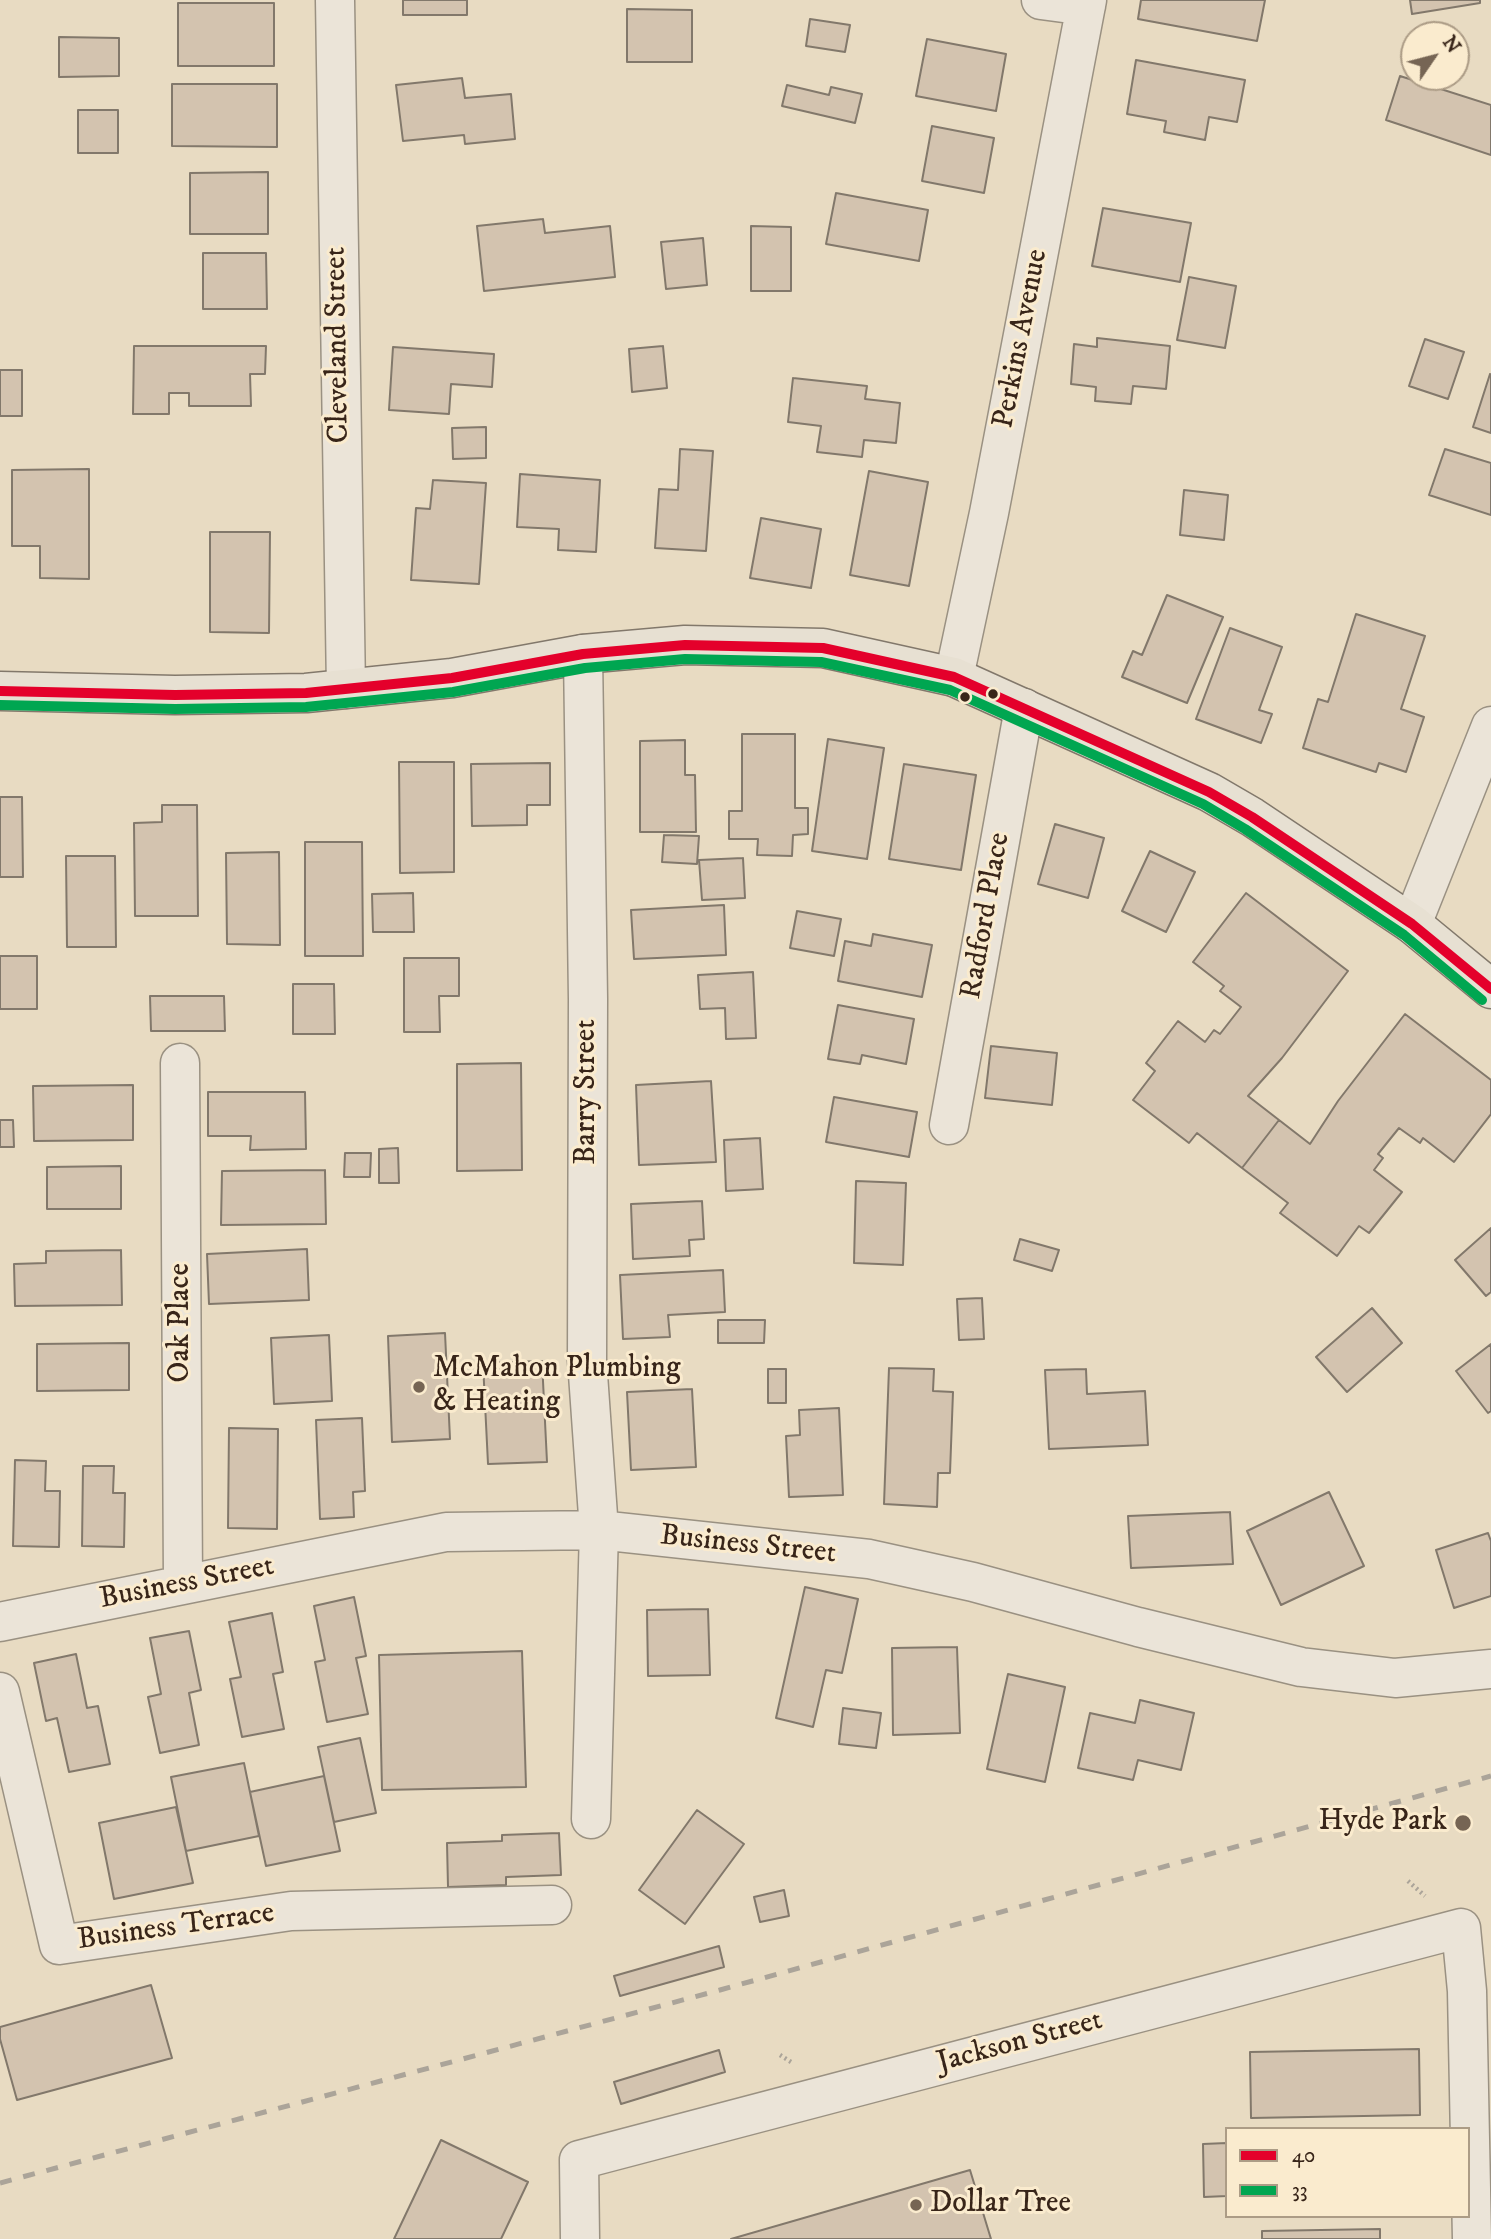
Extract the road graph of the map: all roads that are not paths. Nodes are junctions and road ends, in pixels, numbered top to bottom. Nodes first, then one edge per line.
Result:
1 (335, 0) edge
2 (1041, 0) edge
3 (1086, 3) edge
4 (583, 654) junction
5 (954, 677) junction
6 (346, 689) junction
7 (0, 691) edge
8 (1024, 708) junction
9 (1491, 726) edge
10 (1412, 923) junction
11 (1491, 989) edge
12 (180, 1063) dead end
13 (950, 1125) dead end
14 (599, 1530) junction
15 (183, 1584) junction
16 (0, 1622) edge
17 (1491, 1669) edge
18 (0, 1692) edge
19 (591, 1819) dead end
20 (552, 1905) dead end
21 (1479, 1988) edge
22 (580, 2239) edge
23 (1472, 2239) edge

1 - 6 street, Cleveland Street
2 - 3 street
3 - 5 street, Perkins Avenue
4 - 5 main road
4 - 6 main road
4 - 14 street, Barry Street
5 - 8 main road
6 - 7 main road
8 - 10 main road
8 - 13 street, Radford Place
9 - 10 street
10 - 11 main road
12 - 15 street, Oak Place
14 - 15 street, Business Street
14 - 17 street, Business Street
14 - 19 street
15 - 16 street, Business Street
18 - 20 street, Business Terrace
21 - 22 street, Jackson Street
21 - 23 street

